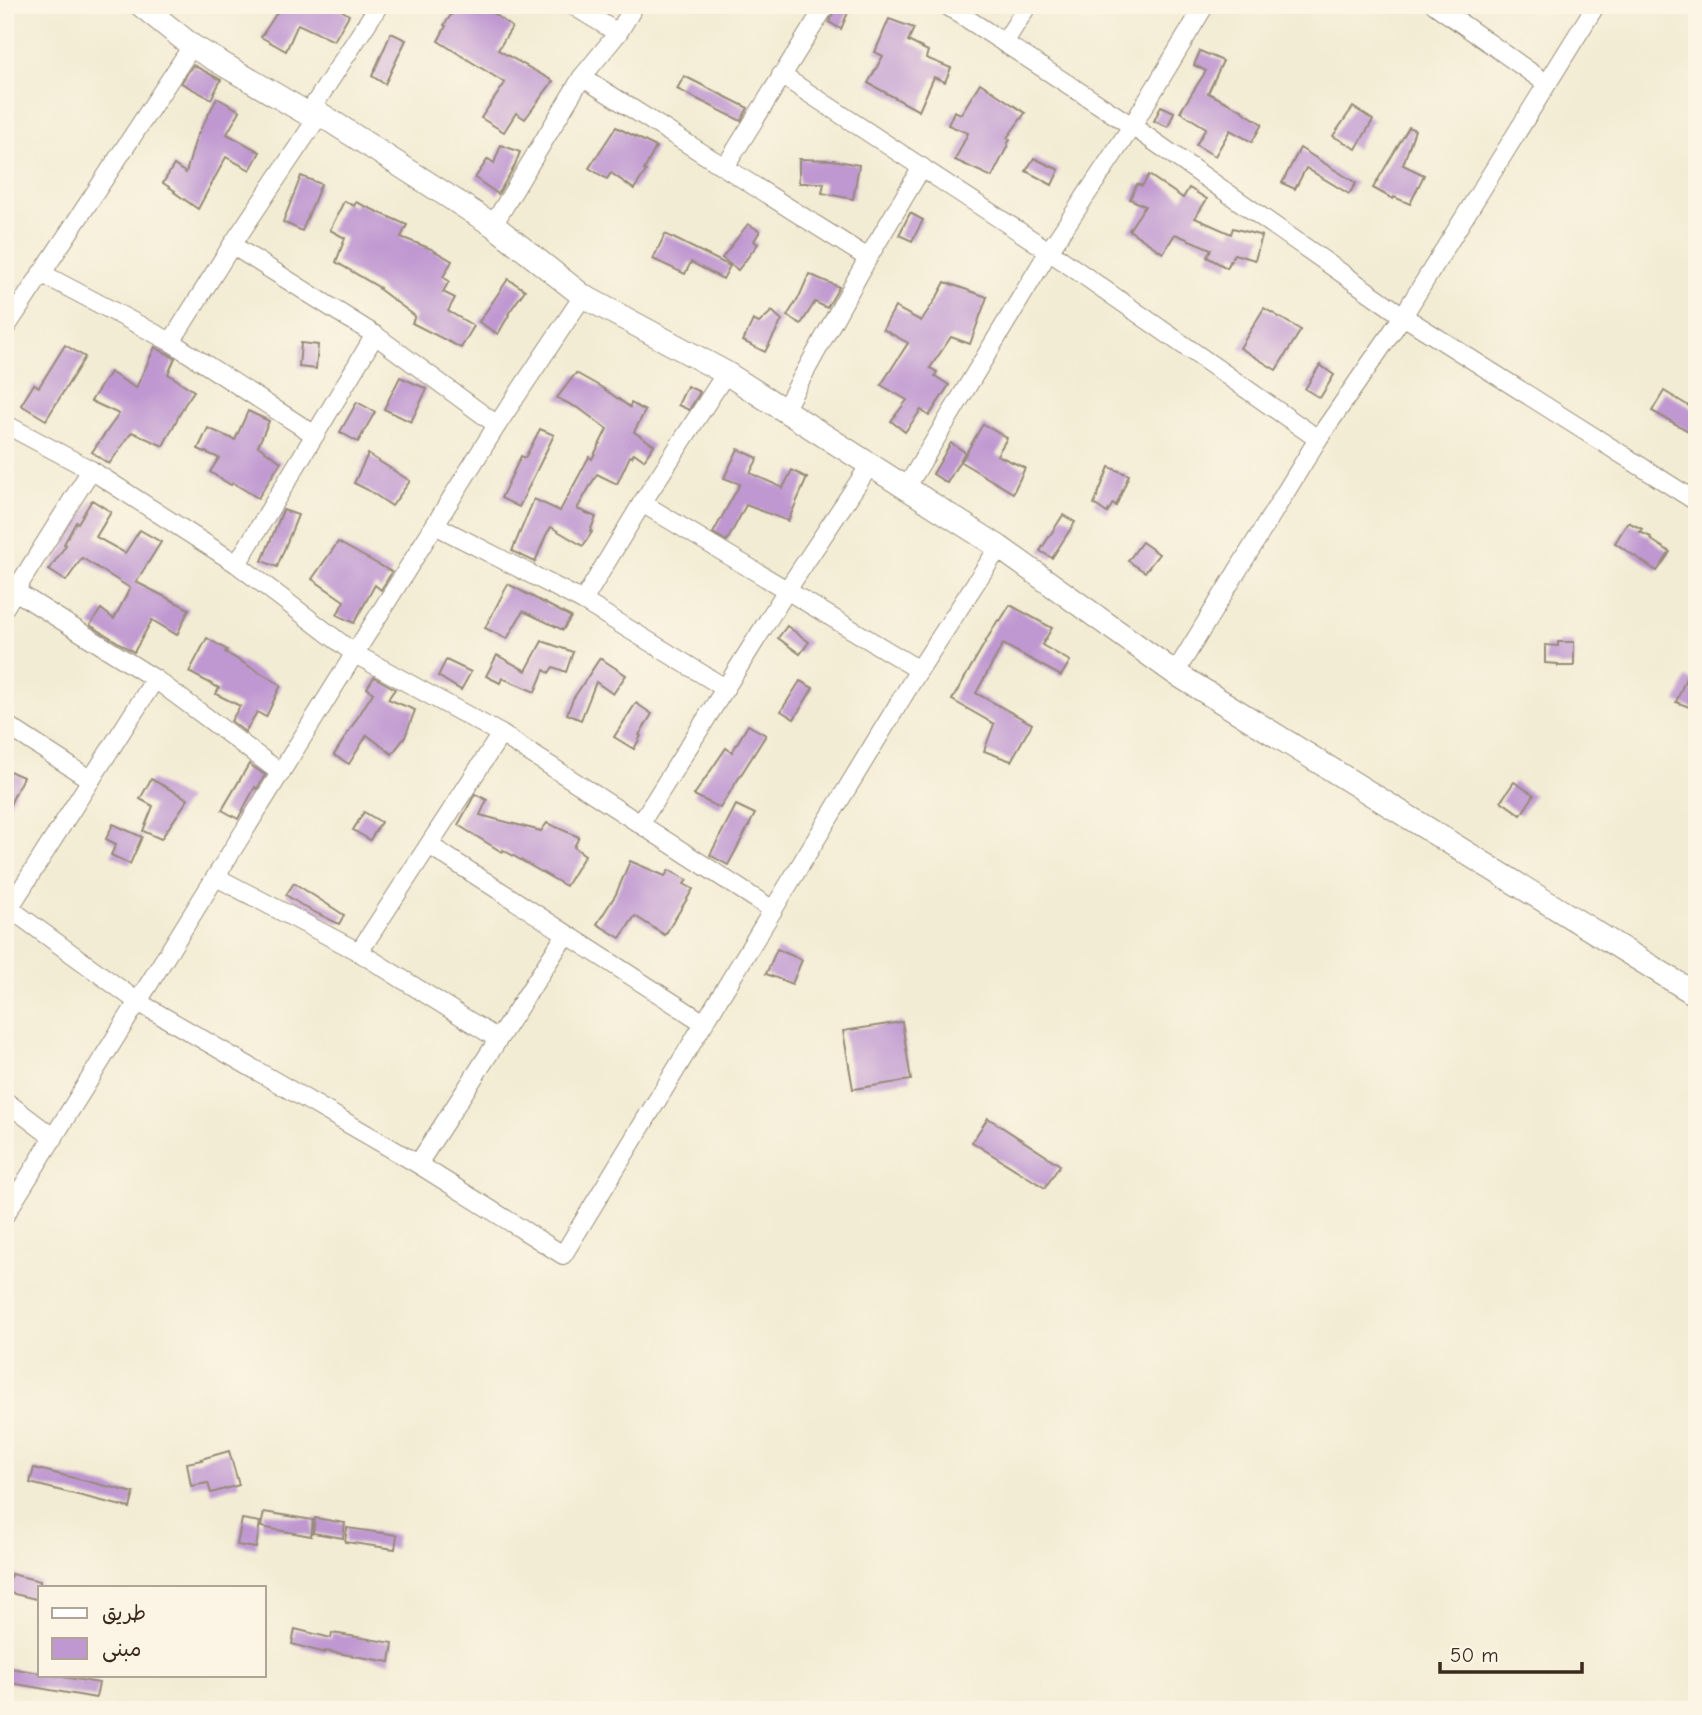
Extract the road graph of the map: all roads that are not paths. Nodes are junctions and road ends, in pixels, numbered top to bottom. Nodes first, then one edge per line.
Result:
1 (141, 5) edge
2 (379, 5) edge
3 (572, 5) edge
4 (635, 5) edge
5 (826, 5) edge
6 (946, 5) edge
7 (1028, 5) edge
8 (1205, 5) edge
9 (1435, 5) edge
10 (1596, 5) edge
11 (618, 33) junction
12 (1004, 43) junction
13 (192, 46) junction
14 (781, 75) junction
15 (582, 77) junction
16 (1546, 83) junction
17 (314, 114) junction
18 (1132, 126) junction
19 (725, 167) junction
20 (922, 167) junction
21 (494, 225) junction
22 (232, 245) junction
23 (1049, 251) junction
24 (868, 258) junction
25 (41, 273) junction
26 (583, 296) junction
27 (1403, 316) junction
28 (5, 329) edge
29 (375, 335) junction
30 (171, 342) junction
31 (726, 373) junction
32 (784, 410) junction
33 (5, 424) edge
34 (497, 425) junction
35 (315, 435) junction
36 (1318, 439) junction
37 (870, 465) junction
38 (91, 470) junction
39 (906, 488) junction
40 (1697, 502) edge
41 (642, 503) junction
42 (435, 525) junction
43 (999, 547) junction
44 (237, 564) junction
45 (787, 590) junction
46 (15, 591) junction
47 (583, 601) junction
48 (5, 607) edge
49 (355, 654) junction
50 (919, 670) junction
51 (1175, 673) junction
52 (155, 679) junction
53 (725, 688) junction
54 (5, 724) edge
55 (501, 734) junction
56 (281, 773) junction
57 (91, 780) junction
58 (640, 824) junction
59 (429, 845) junction
60 (216, 877) junction
61 (8, 906) edge
62 (773, 910) junction
63 (566, 933) junction
64 (359, 952) junction
65 (1697, 995) edge
66 (138, 1002) junction
67 (704, 1023) junction
68 (498, 1039) junction
69 (5, 1101) edge
70 (54, 1138) junction
71 (418, 1164) junction
72 (5, 1215) edge

1 - 13 street
2 - 17 street
3 - 11 street
4 - 11 street
5 - 14 street
6 - 12 street
7 - 12 street
8 - 18 street
9 - 16 street
10 - 16 street
11 - 15 street
12 - 18 street
13 - 17 street
13 - 25 street
14 - 19 street
14 - 20 street
15 - 19 street
15 - 21 street
16 - 27 street
17 - 21 street
17 - 22 street
18 - 23 street
18 - 27 street
19 - 24 street
20 - 23 street
20 - 24 street
21 - 26 street
22 - 29 street
22 - 30 street
23 - 36 street
23 - 39 street
24 - 32 street
25 - 28 street
25 - 30 street
26 - 31 street
26 - 34 street
27 - 36 street
27 - 40 street
29 - 34 street
29 - 35 street
30 - 35 street
31 - 32 street
31 - 41 street
32 - 37 street
33 - 38 street
34 - 42 street
35 - 44 street
36 - 51 street
37 - 39 street
37 - 45 street
38 - 44 street
38 - 46 street
39 - 43 street
41 - 45 street
41 - 47 street
42 - 47 street
42 - 49 street
43 - 50 street
43 - 51 street
44 - 49 street
45 - 50 street
45 - 53 street
46 - 48 street
46 - 52 street
47 - 53 street
49 - 55 street
49 - 56 street
50 - 62 street
51 - 65 street
52 - 56 street
52 - 57 street
53 - 58 street
54 - 57 street
55 - 58 street
55 - 59 street
56 - 60 street
57 - 61 street
58 - 62 street
59 - 63 street
59 - 64 street
60 - 64 street
60 - 66 street
61 - 66 street
62 - 67 street
63 - 67 street
63 - 68 street
64 - 68 street
66 - 70 street
66 - 71 street
67 - 71 street
68 - 71 street
69 - 70 street
70 - 72 street

